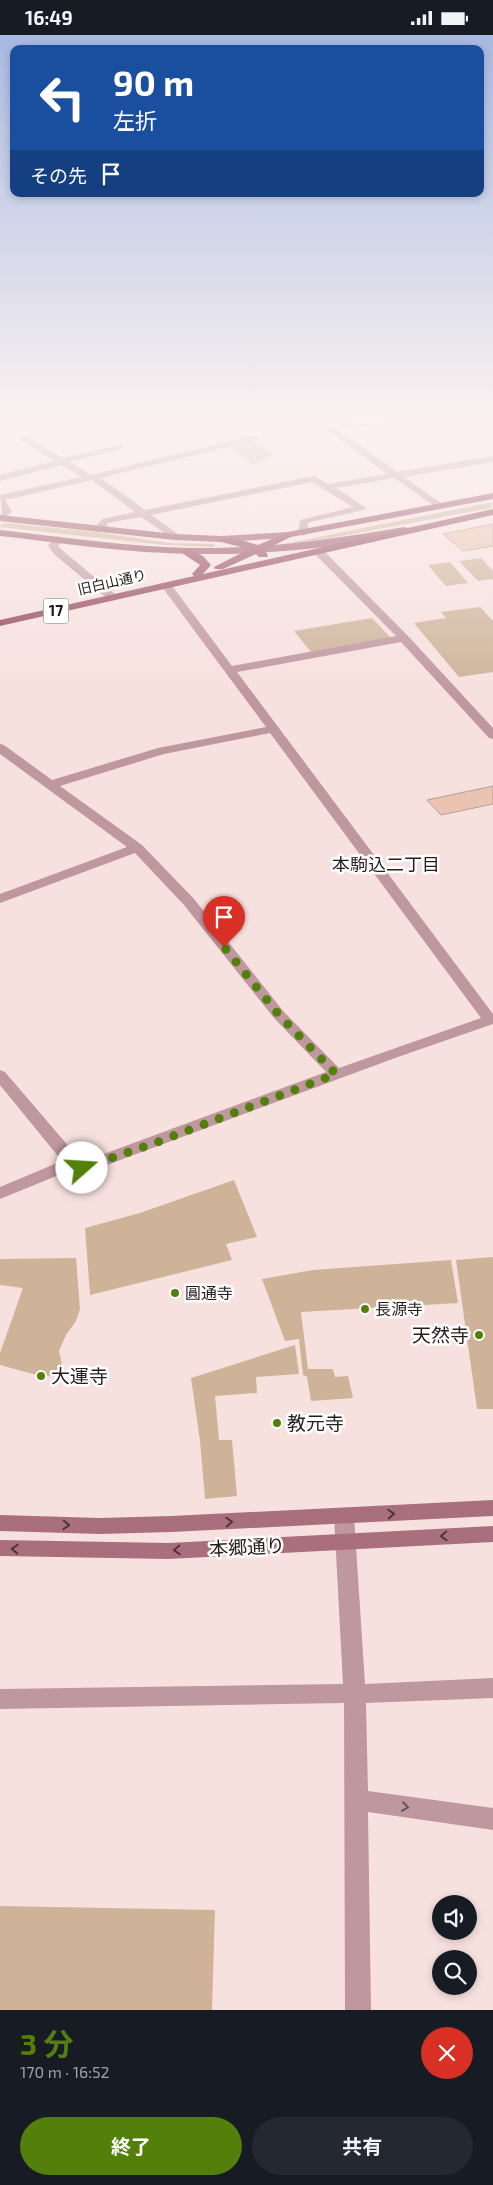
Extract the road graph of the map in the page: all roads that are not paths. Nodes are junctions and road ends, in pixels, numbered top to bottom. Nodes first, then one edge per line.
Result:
1 (138, 510) edge
2 (156, 510) edge
3 (351, 510) edge
4 (419, 510) edge
5 (142, 513) junction
6 (493, 513) edge
7 (0, 518) edge
8 (421, 527) junction
9 (100, 528) junction
10 (0, 533) edge
11 (303, 533) junction
12 (288, 535) junction
13 (175, 537) junction
14 (59, 539) junction
15 (221, 539) junction
16 (260, 550) junction
17 (186, 551) junction
18 (320, 553) junction
19 (254, 567) junction
20 (197, 574) junction
21 (170, 584) junction
22 (112, 597) junction
23 (0, 623) edge
24 (404, 638) junction
25 (231, 670) junction
26 (273, 729) junction
27 (493, 735) edge
28 (3, 755) edge
29 (49, 785) junction
30 (137, 848) junction
31 (0, 899) edge
32 (492, 1020) edge
33 (336, 1074) junction
34 (0, 1075) edge
35 (72, 1163) junction
36 (0, 1193) edge
37 (493, 1509) edge
38 (344, 1516) junction
39 (0, 1523) edge
40 (493, 1534) edge
41 (347, 1541) junction
42 (0, 1548) edge
43 (493, 1689) edge
44 (356, 1694) junction
45 (0, 1699) edge
46 (357, 1800) junction
47 (493, 1819) edge
48 (358, 2010) edge

1 - 5 street
2 - 5 street
3 - 11 street
4 - 11 highway, 17
5 - 9 street
5 - 13 street
6 - 8 highway, 17
7 - 9 main road
8 - 16 main road
8 - 18 highway, 17
9 - 13 main road
10 - 14 main road
11 - 12 highway, 17
12 - 15 main road
12 - 16 highway, 17
13 - 15 main road
14 - 17 main road
14 - 22 street
15 - 16 highway
16 - 17 main road
16 - 19 highway
16 - 20 highway, 17
17 - 20 highway
18 - 19 highway, 17
18 - 24 street
19 - 21 highway, 17
20 - 21 highway, 17
21 - 22 highway, 旧白山通り / 17
21 - 25 street
22 - 23 highway, 旧白山通り / 17
24 - 25 street
24 - 27 street
25 - 26 street
26 - 29 street
26 - 32 street
28 - 29 street
29 - 30 street
30 - 31 street
30 - 33 street
32 - 33 street
33 - 35 street
34 - 35 street
35 - 36 street
38 -> 37 main road, 本郷通り
39 -> 38 main road, 本郷通り
38 - 41 street
40 -> 41 main road, 本郷通り
41 -> 42 main road, 本郷通り
41 - 44 street
43 - 44 street
44 - 45 street
44 - 46 street
46 -> 47 street
46 - 48 street

